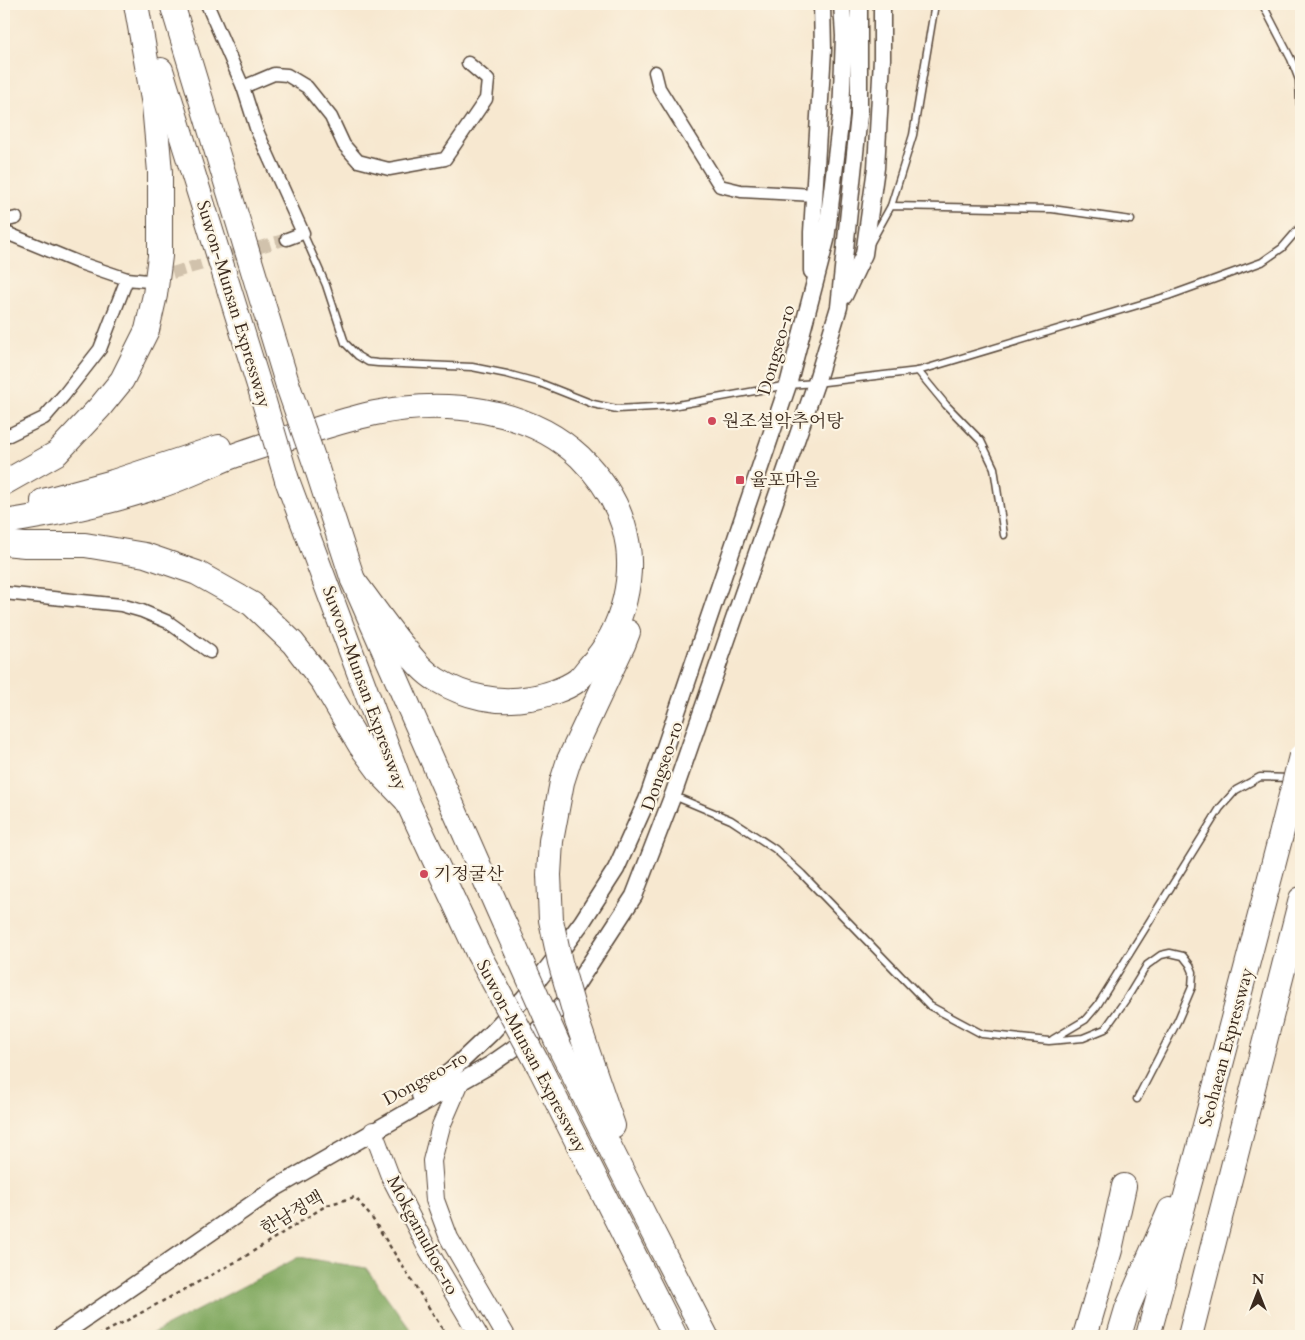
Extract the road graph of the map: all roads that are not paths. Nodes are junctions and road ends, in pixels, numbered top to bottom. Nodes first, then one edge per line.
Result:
1 (136, 4) edge
2 (140, 4) edge
3 (172, 4) edge
4 (207, 4) edge
5 (822, 4) edge
6 (842, 4) edge
7 (859, 4) edge
8 (882, 4) edge
9 (936, 4) edge
10 (1260, 4) edge
11 (468, 63) dead end
12 (655, 72) dead end
13 (243, 88) junction
14 (1301, 106) edge
15 (814, 195) junction
16 (891, 206) junction
17 (1131, 220) dead end
18 (1301, 226) edge
19 (7, 227) edge
20 (303, 233) junction
21 (287, 239) tunnel mouth
22 (864, 254) junction
23 (127, 279) junction
24 (148, 281) tunnel mouth
25 (813, 292) junction
26 (839, 307) junction
27 (918, 371) junction
28 (816, 383) junction
29 (788, 385) junction
30 (4, 436) edge
31 (4, 483) edge
32 (4, 508) edge
33 (4, 522) edge
34 (1004, 535) dead end
35 (4, 543) edge
36 (353, 580) junction
37 (4, 593) edge
38 (210, 652) dead end
39 (1301, 756) edge
40 (1301, 779) edge
41 (673, 795) junction
42 (407, 801) junction
43 (1301, 899) edge
44 (1049, 1041) junction
45 (460, 1082) junction
46 (1137, 1099) dead end
47 (373, 1131) junction
48 (1202, 1138) junction
49 (1124, 1186) dead end
50 (646, 1220) junction
51 (60, 1336) edge
52 (479, 1336) edge
53 (506, 1336) edge
54 (676, 1336) edge
55 (706, 1336) edge
56 (1085, 1336) edge
57 (1120, 1336) edge
58 (1148, 1336) edge
59 (1190, 1336) edge

1 - 31 highway
2 - 42 highway, Suwon-Munsan Expressway, bridge
3 - 36 highway, Suwon-Munsan Expressway, bridge
4 - 13 street
5 - 15 street, Dongseo-ro
6 - 25 street, Dongseo-ro
7 - 26 street, Dongseo-ro
8 - 22 street, Dongseo-ro
9 - 16 lane
10 - 14 lane
11 - 13 street
12 - 15 street
13 - 20 street
15 - 25 street, Dongseo-ro
16 - 17 lane
16 - 22 lane
18 - 27 lane
19 - 23 street
20 - 21 street
20 - 29 lane
22 - 26 street, Dongseo-ro
23 - 24 street
23 - 30 street
25 - 29 street, Dongseo-ro
26 - 28 street, Dongseo-ro
27 - 28 lane
27 - 34 lane
28 - 29 lane
28 - 41 street, Dongseo-ro
29 - 47 street, Dongseo-ro
32 - 50 highway, bridge
33 - 36 highway
35 - 42 highway
36 - 50 highway, Suwon-Munsan Expressway, bridge
37 - 38 street
39 - 48 highway, Seohaean Expressway, bridge
40 - 44 lane
41 - 44 lane
41 - 45 street, Dongseo-ro
42 - 54 highway, Suwon-Munsan Expressway, bridge
43 - 59 highway, Seohaean Expressway
44 - 46 lane
45 - 47 street, Dongseo-ro
45 - 53 main road, Mokgamuhoe-ro
47 - 51 street, Dongseo-ro
47 - 52 main road, Mokgamuhoe-ro
48 - 57 highway
48 - 58 highway, Seohaean Expressway
49 - 56 highway
50 - 55 highway, Suwon-Munsan Expressway

